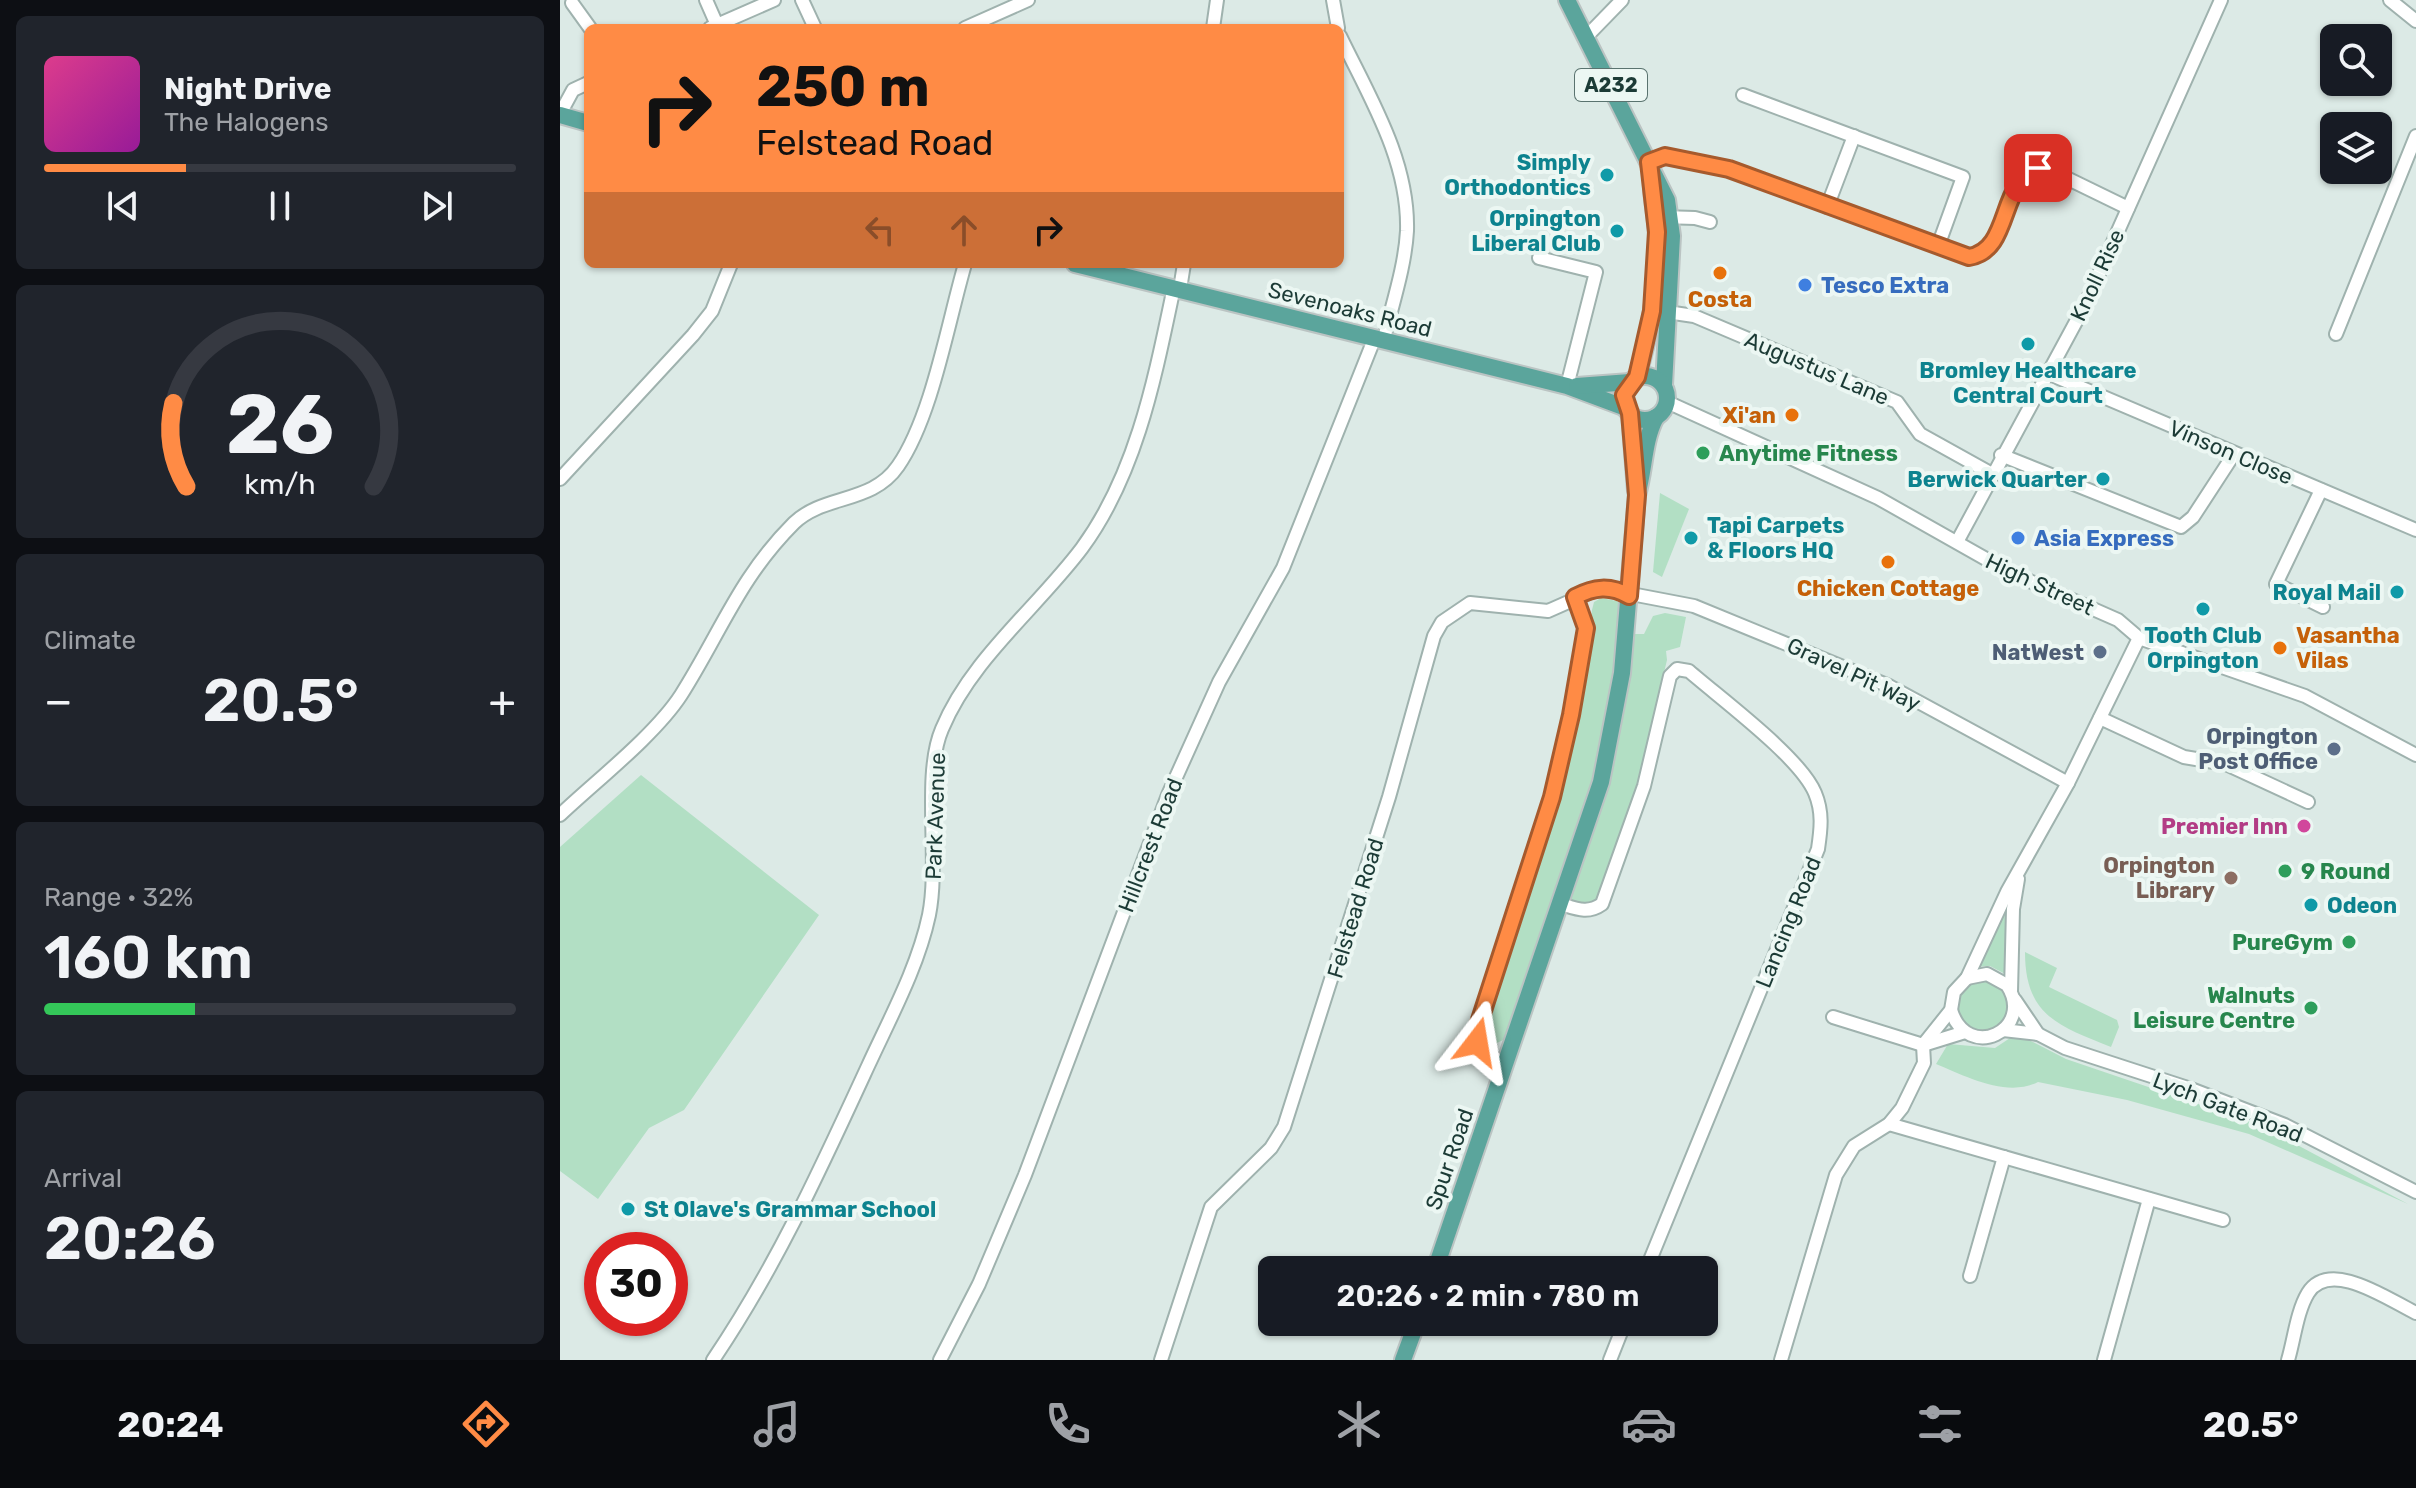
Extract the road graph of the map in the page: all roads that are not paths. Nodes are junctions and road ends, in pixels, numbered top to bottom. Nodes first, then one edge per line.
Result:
1 (706, 0) edge
2 (774, 0) edge
3 (802, 0) edge
4 (1028, 0) edge
5 (1217, 0) edge
6 (1333, 0) edge
7 (1567, 0) edge
8 (1622, 0) edge
9 (2221, 0) edge
10 (2390, 0) edge
11 (572, 3) dead end
12 (2416, 21) edge
13 (587, 24) edge
14 (712, 24) edge
15 (720, 24) edge
16 (813, 24) edge
17 (974, 24) edge
18 (1214, 24) edge
19 (1337, 24) edge
20 (1587, 36) junction
21 (1344, 45) edge
22 (584, 85) edge
23 (1743, 95) dead end
24 (560, 114) edge
25 (584, 122) edge
26 (1854, 136) junction
27 (2416, 136) edge
28 (1650, 167) junction
29 (1827, 207) junction
30 (2128, 208) junction
31 (1663, 217) junction
32 (1710, 222) dead end
33 (1938, 246) junction
34 (1539, 258) dead end
35 (729, 268) edge
36 (964, 268) edge
37 (1092, 268) edge
38 (1183, 268) edge
39 (1177, 288) junction
40 (1667, 312) junction
41 (2336, 334) dead end
42 (1380, 338) junction
43 (2047, 373) junction
44 (1634, 379) junction
45 (1567, 386) junction
46 (1665, 394) junction
47 (1628, 411) junction
48 (1656, 417) junction
49 (2234, 454) junction
50 (2001, 455) junction
51 (1992, 474) junction
52 (560, 479) edge
53 (2321, 490) junction
54 (1637, 495) junction
55 (2416, 530) edge
56 (1957, 542) junction
57 (1629, 596) junction
58 (1575, 597) junction
59 (2323, 607) dead end
60 (2139, 638) junction
61 (2100, 718) junction
62 (2416, 755) edge
63 (2068, 783) junction
64 (2308, 802) dead end
65 (560, 815) edge
66 (2018, 875) junction
67 (1561, 904) junction
68 (1967, 978) junction
69 (2012, 995) junction
70 (1951, 1010) junction
71 (1833, 1017) dead end
72 (2003, 1030) junction
73 (1965, 1032) junction
74 (2038, 1034) junction
75 (1923, 1045) junction
76 (1505, 1062) junction
77 (1889, 1124) junction
78 (2004, 1157) junction
79 (2415, 1192) edge
80 (2149, 1199) junction
81 (2223, 1220) dead end
82 (1440, 1256) edge
83 (1652, 1256) edge
84 (1970, 1276) dead end
85 (2416, 1313) edge
86 (1412, 1336) edge
87 (1619, 1336) edge
88 (713, 1360) edge
89 (940, 1360) edge
90 (1161, 1360) edge
91 (1403, 1360) edge
92 (1610, 1360) edge
93 (1781, 1360) edge
94 (2104, 1360) edge
95 (2288, 1360) edge

1 - 14 street
2 - 15 street
3 - 16 street
4 - 17 street
5 - 18 street
6 - 19 street
7 - 20 main road, A232
8 - 20 street
9 - 30 street, Knoll Rise
10 - 12 street
11 - 13 street
20 - 28 main road, A232
21 - 42 street, Hillcrest Road
22 - 24 street
23 - 26 street
24 - 25 main road
26 - 29 street
26 - 33 street
27 - 41 street
28 - 29 street
28 - 31 main road
29 - 33 street
30 - 33 street
30 - 43 street, Knoll Rise
31 - 32 street
31 - 40 main road
31 - 44 main road
34 - 45 street
35 - 52 street
36 - 65 street
37 - 39 main road, Sevenoaks Road
38 - 39 street, Park Avenue
39 - 42 main road, Sevenoaks Road
39 - 88 street, Park Avenue
40 - 46 main road
40 - 51 street, Augustus Lane
42 - 45 main road, Sevenoaks Road
42 - 89 street, Hillcrest Road
43 - 49 street, Vinson Close
43 - 50 street, Knoll Rise
44 - 45 main road, Sevenoaks Road
44 - 46 main road
44 - 47 main road
45 - 47 main road, Sevenoaks Road
46 - 48 main road
46 - 56 street, High Street
47 - 48 main road
47 - 54 main road, Spur Road
48 - 54 main road, Spur Road
49 - 50 street
49 - 53 street, Vinson Close
50 - 51 street, Knoll Rise
51 - 56 street, Knoll Rise
53 - 55 street, Vinson Close
53 - 59 street
54 - 57 main road, Spur Road
56 - 60 street, High Street
57 - 58 street, Felstead Road
57 - 63 street, Gravel Pit Way
57 - 67 main road, Spur Road
58 - 76 street
58 - 90 street, Felstead Road
60 - 61 street
60 - 62 street, High Street
61 - 63 street
61 - 64 street
63 - 66 street
66 - 68 street
66 - 69 street
67 - 76 main road, Spur Road
67 - 83 street, Lancing Road
68 - 69 street
68 - 70 street
69 - 72 street
69 - 74 street
70 - 73 street
70 - 75 street
71 - 75 street
72 - 73 street
72 - 74 street, Lych Gate Road
73 - 75 street
74 - 79 street, Lych Gate Road
75 - 77 street
76 - 82 main road, Spur Road
77 - 78 street
77 - 93 street
78 - 80 street
78 - 84 street
80 - 81 street
80 - 94 street
85 - 95 street
86 - 91 main road
87 - 92 street

